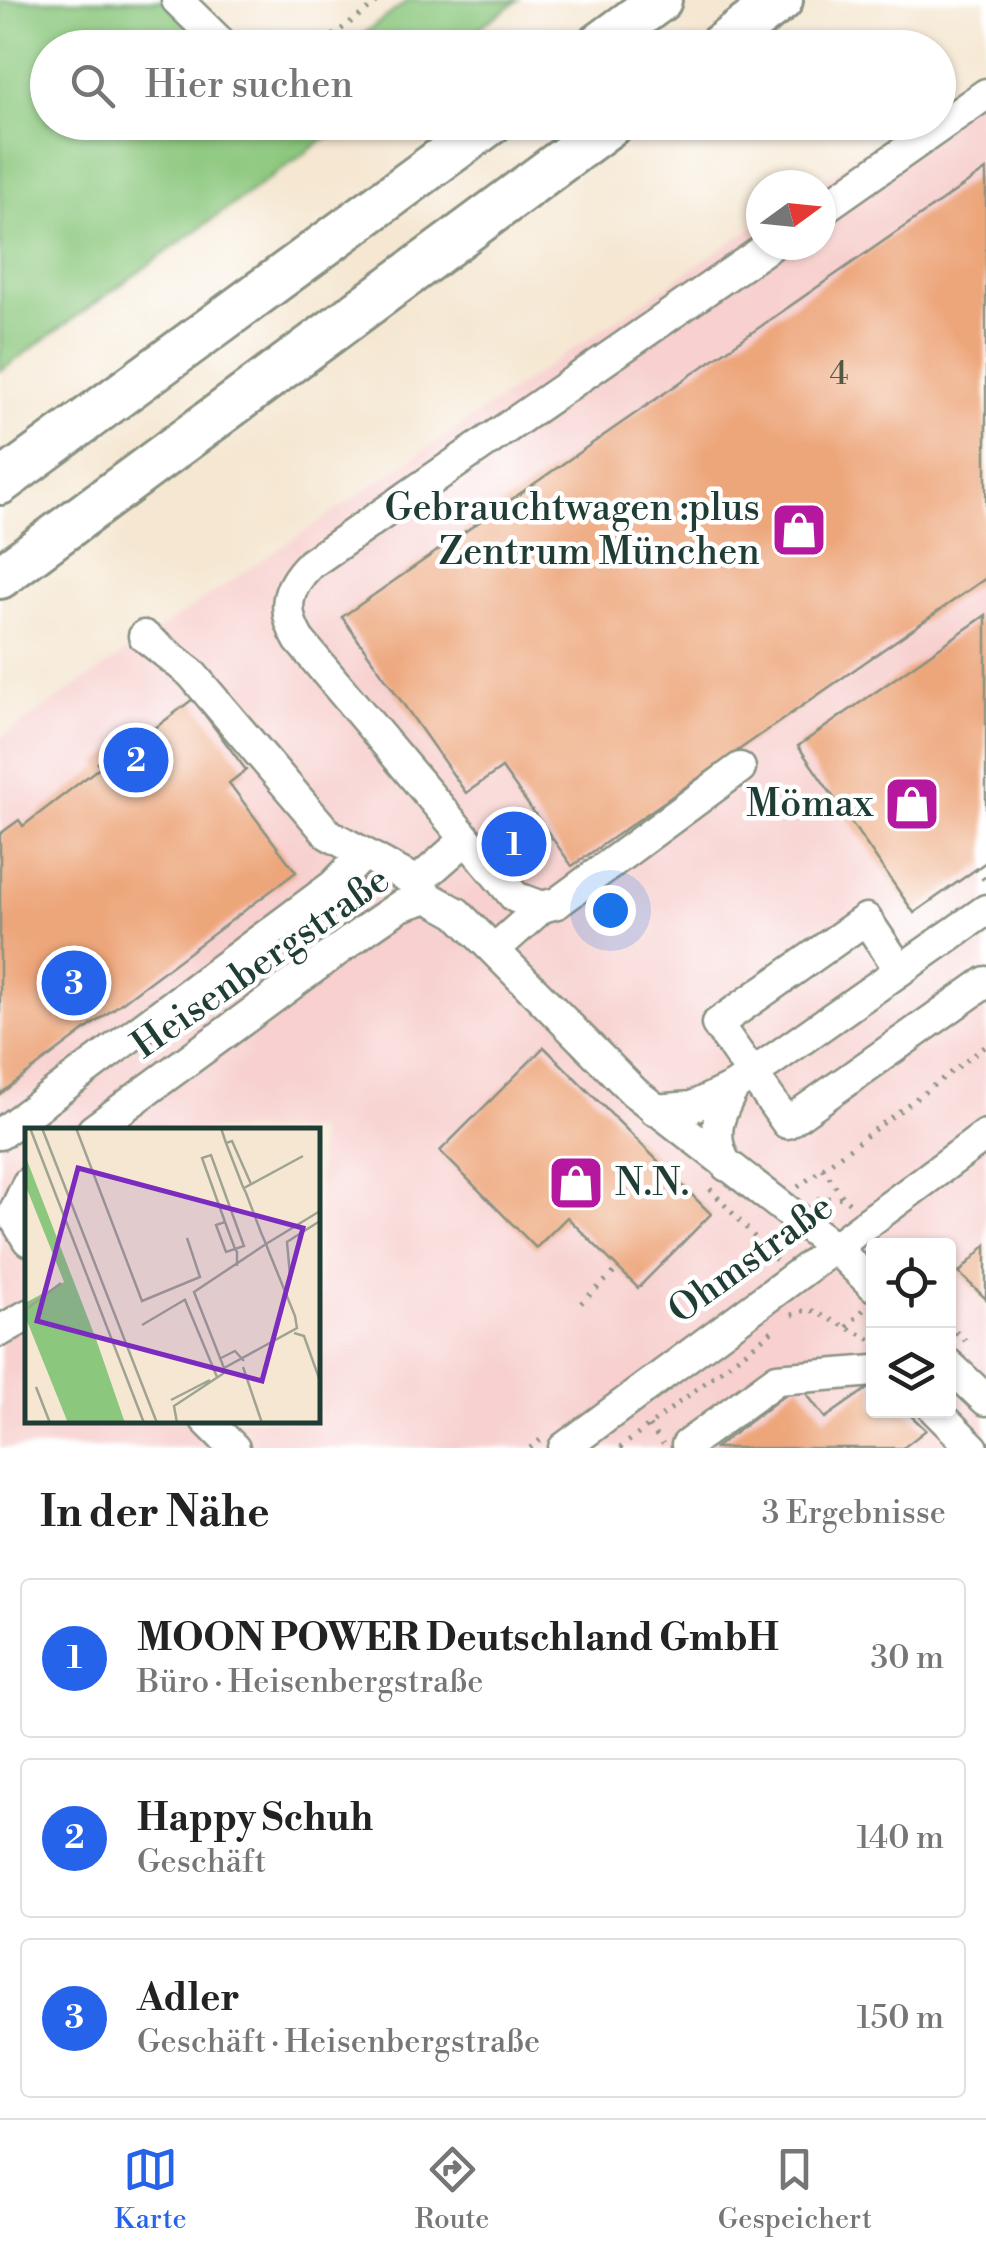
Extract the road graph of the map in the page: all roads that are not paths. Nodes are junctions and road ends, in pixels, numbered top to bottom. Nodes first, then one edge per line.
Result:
1 (177, 0) edge
2 (660, 0) edge
3 (781, 0) edge
4 (208, 30) edge
5 (619, 30) edge
6 (740, 30) edge
7 (986, 94) edge
8 (956, 115) edge
9 (467, 140) edge
10 (590, 140) edge
11 (921, 140) edge
12 (836, 199) edge
13 (750, 260) edge
14 (0, 483) edge
15 (0, 576) edge
16 (144, 636) dead end
17 (740, 768) dead end
18 (464, 841) junction
19 (362, 855) junction
20 (422, 890) junction
21 (542, 907) junction
22 (986, 910) edge
23 (494, 950) junction
24 (900, 970) junction
25 (986, 982) edge
26 (147, 1024) junction
27 (180, 1066) junction
28 (743, 1081) junction
29 (655, 1110) junction
30 (96, 1128) edge
31 (0, 1134) edge
32 (986, 1136) edge
33 (727, 1166) junction
34 (25, 1191) edge
35 (14, 1222) edge
36 (834, 1247) junction
37 (866, 1278) edge
38 (25, 1317) edge
39 (0, 1331) edge
40 (866, 1372) edge
41 (956, 1372) edge
42 (986, 1400) edge
43 (943, 1418) edge
44 (209, 1423) edge
45 (687, 1445) dead end
46 (234, 1448) edge
47 (564, 1448) edge
48 (973, 1448) edge

1 - 4 street
2 - 5 highway
3 - 6 highway
7 - 8 street
9 - 14 highway
10 - 15 highway
11 - 12 street
13 - 18 street
16 - 19 street
17 - 21 street
18 - 20 street
18 - 21 street
19 - 20 street
19 - 26 street
20 - 23 street, Heisenbergstraße
20 - 27 street, Heisenbergstraße
21 - 23 street
22 - 24 street
23 - 29 street, Heisenbergstraße
24 - 28 street
24 - 28 street
25 - 28 street
26 - 27 street
26 - 31 street
27 - 30 street, Heisenbergstraße
28 - 29 street
28 - 33 street
29 - 33 street, Heisenbergstraße
32 - 36 street, Ohmstraße
33 - 36 street, Heisenbergstraße
34 - 35 street
36 - 37 street, Heisenbergstraße
36 - 47 street, Ohmstraße
38 - 39 street
40 - 45 street
41 - 42 street
43 - 48 street
44 - 46 street

